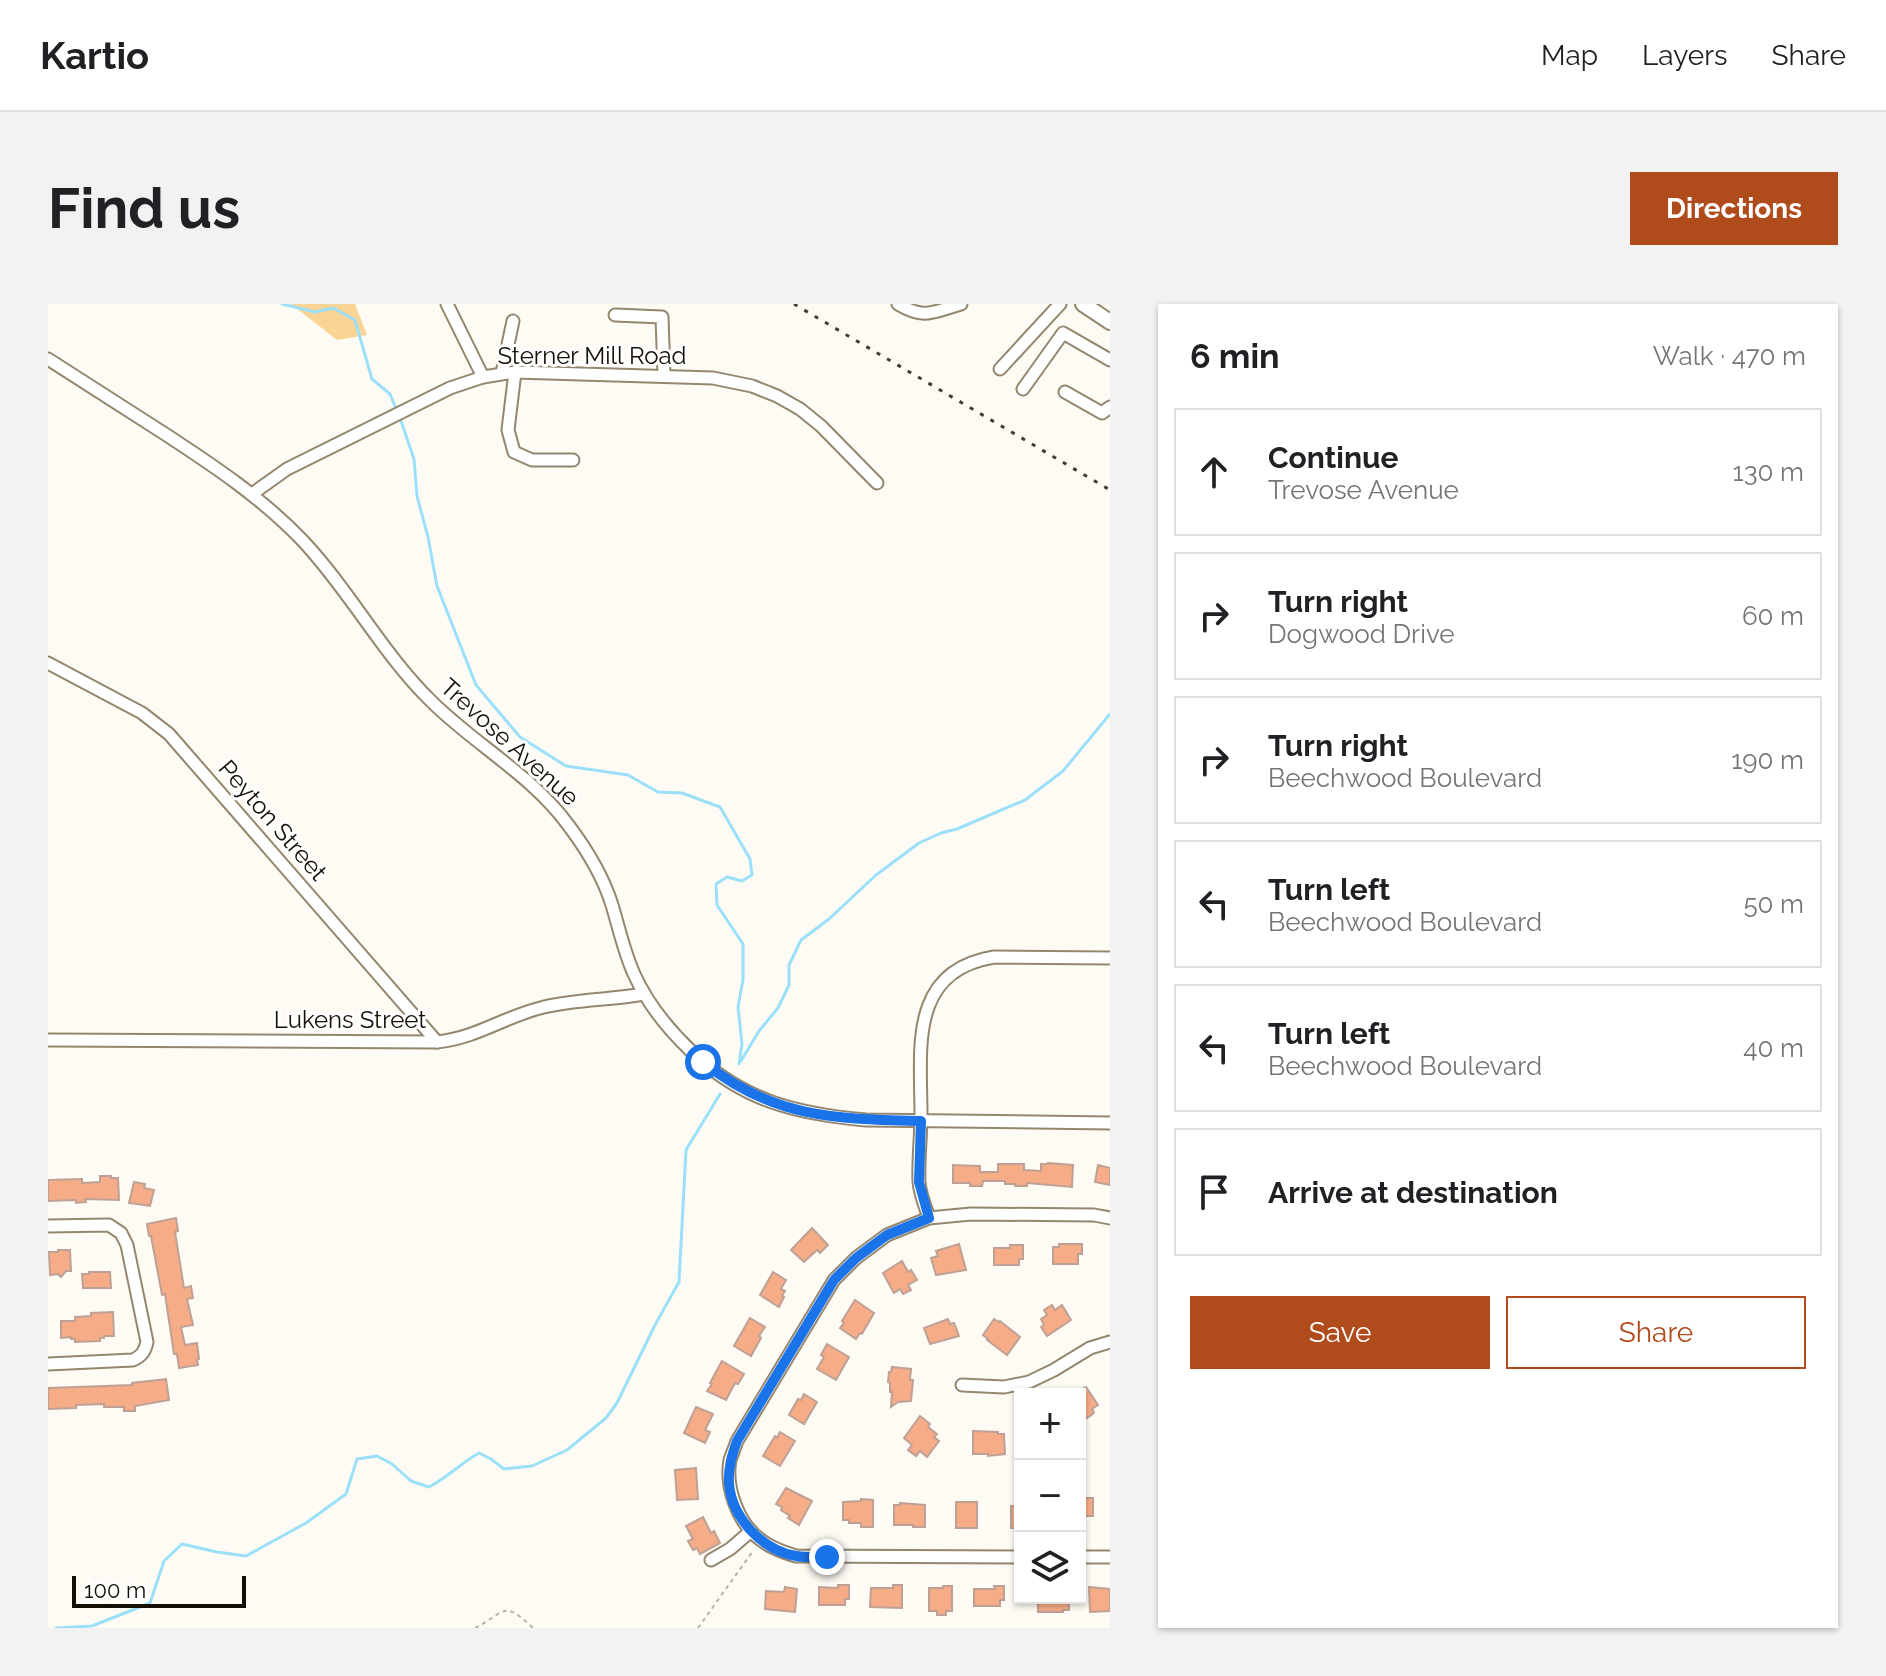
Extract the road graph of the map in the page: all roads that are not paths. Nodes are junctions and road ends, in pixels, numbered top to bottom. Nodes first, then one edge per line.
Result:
1 (447, 304) edge
2 (898, 304) edge
3 (961, 304) edge
4 (1060, 304) edge
5 (1083, 304) edge
6 (615, 315) dead end
7 (513, 321) dead end
8 (1110, 322) edge
9 (48, 359) edge
10 (1110, 360) edge
11 (1000, 369) dead end
12 (515, 372) junction
13 (502, 373) junction
14 (664, 376) junction
15 (483, 377) junction
16 (1023, 389) dead end
17 (1065, 392) dead end
18 (1110, 407) edge
19 (573, 460) dead end
20 (877, 483) dead end
21 (252, 494) junction
22 (48, 663) edge
23 (1110, 958) edge
24 (644, 994) junction
25 (48, 1040) edge
26 (437, 1042) junction
27 (921, 1121) junction
28 (1110, 1123) edge
29 (929, 1218) junction
30 (1110, 1218) edge
31 (48, 1226) edge
32 (1110, 1342) edge
33 (48, 1364) edge
34 (962, 1385) dead end
35 (751, 1531) junction
36 (1014, 1557) edge
37 (1086, 1557) edge
38 (1110, 1557) edge
39 (711, 1560) dead end

1 - 15 street
2 - 3 street
4 - 11 street
5 - 8 main road
6 - 14 street
7 - 13 street
9 - 21 street, Trevose Avenue
10 - 16 street
12 - 13 street, Sterner Mill Road
12 - 14 street, Sterner Mill Road
12 - 19 street
13 - 15 street, Sterner Mill Road
14 - 20 street, Sterner Mill Road
15 - 21 street, Sterner Mill Road
17 - 18 street
21 - 24 street, Trevose Avenue
22 - 26 street, Peyton Street
23 - 27 street
24 - 26 street, Lukens Street
24 - 27 street, Trevose Avenue
25 - 26 street, Lukens Street
27 - 28 street, Trevose Avenue
27 - 29 street
29 - 30 street
29 - 35 street
31 - 33 street
32 - 34 street
35 - 36 street
35 - 39 street
37 - 38 street

